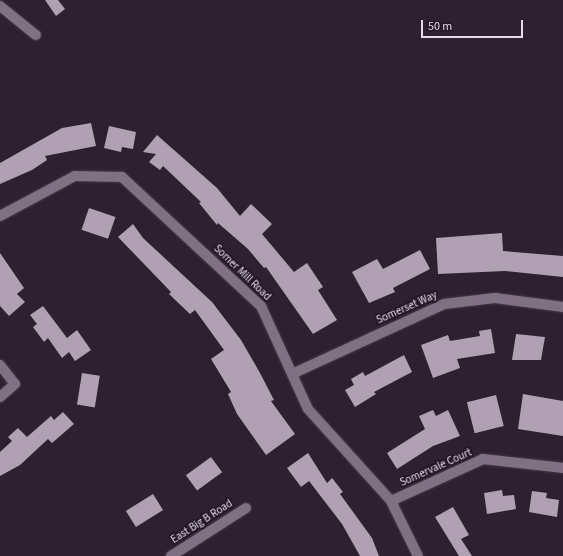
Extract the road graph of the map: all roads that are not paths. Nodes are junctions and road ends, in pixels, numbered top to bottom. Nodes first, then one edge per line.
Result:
1 (0, 6) edge
2 (36, 35) dead end
3 (0, 216) edge
4 (563, 307) edge
5 (0, 365) edge
6 (292, 374) junction
7 (0, 397) edge
8 (563, 468) edge
9 (390, 501) junction
10 (246, 508) dead end
11 (171, 556) edge
12 (418, 556) edge

1 - 2 street
3 - 6 street, Somer Mill Road
4 - 6 street, Somerset Way
5 - 7 street
6 - 9 street, Somer Mill Road
8 - 9 street, Somervale Court
9 - 12 street, Somer Mill Road
10 - 11 street, East Big B Road

